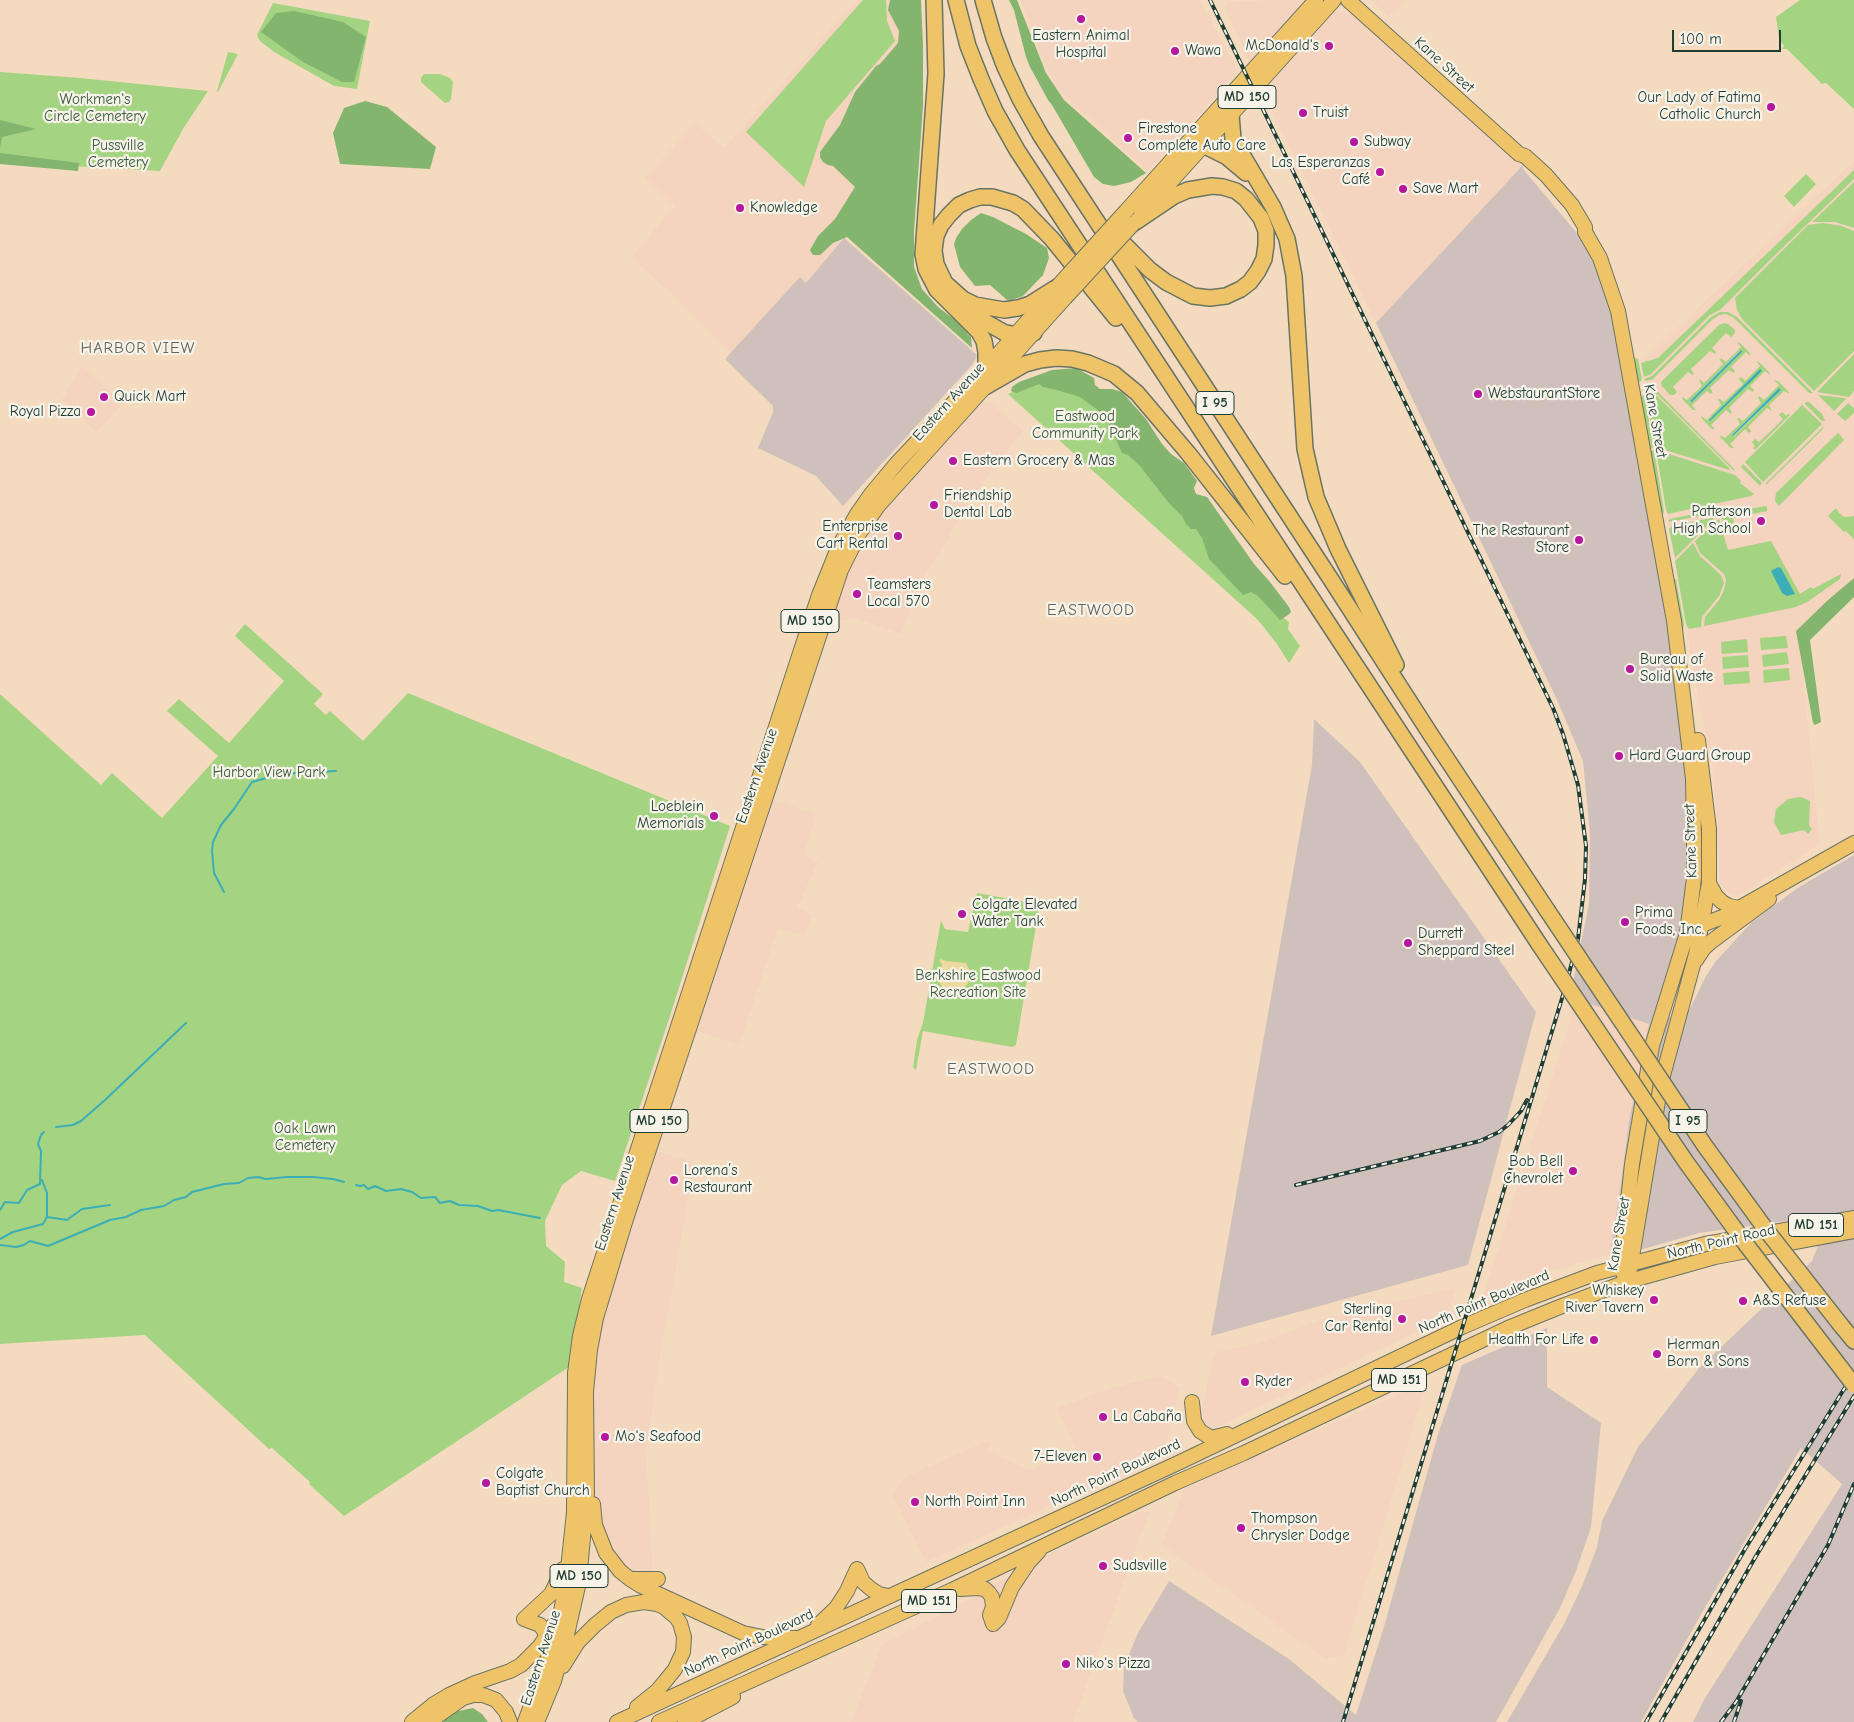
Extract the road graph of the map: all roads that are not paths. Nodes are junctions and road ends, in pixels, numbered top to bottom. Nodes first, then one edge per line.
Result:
1 (934, 0) edge
2 (956, 0) edge
3 (983, 0) edge
4 (1307, 0) edge
5 (1316, 0) edge
6 (1334, 0) edge
7 (1348, 0) edge
8 (1303, 15) junction
9 (1005, 67) junction
10 (1231, 115) junction
11 (1198, 141) junction
12 (1263, 190) junction
13 (1130, 217) junction
14 (1061, 293) junction
15 (945, 299) junction
16 (1034, 333) junction
17 (1015, 336) junction
18 (986, 368) junction
19 (985, 387) junction
20 (1174, 392) junction
21 (881, 482) junction
22 (865, 524) junction
23 (850, 526) junction
24 (833, 592) junction
25 (1674, 621) junction
26 (1360, 672) junction
27 (1431, 735) junction
28 (764, 784) junction
29 (1854, 843) edge
30 (1795, 876) junction
31 (1709, 883) junction
32 (1740, 908) junction
33 (1690, 913) junction
34 (1702, 925) junction
35 (1733, 926) junction
36 (1685, 939) junction
37 (1691, 969) junction
38 (1854, 1218) edge
39 (1854, 1231) edge
40 (1738, 1245) junction
41 (1626, 1264) junction
42 (1626, 1282) junction
43 (1786, 1296) junction
44 (590, 1317) junction
45 (1854, 1340) edge
46 (1854, 1378) edge
47 (1854, 1385) edge
48 (1192, 1402) dead end
49 (1256, 1424) junction
50 (588, 1469) junction
51 (572, 1546) junction
52 (1042, 1547) junction
53 (630, 1579) junction
54 (658, 1579) dead end
55 (952, 1590) junction
56 (889, 1596) junction
57 (561, 1612) junction
58 (548, 1635) junction
59 (804, 1636) junction
60 (551, 1650) junction
61 (806, 1656) junction
62 (554, 1681) junction
63 (412, 1722) edge
64 (429, 1722) edge
65 (510, 1722) edge
66 (524, 1722) edge
67 (537, 1722) edge
68 (611, 1722) edge
69 (618, 1722) edge
70 (660, 1722) edge
71 (685, 1722) edge

1 - 15 highway
2 - 20 highway, I 95
3 - 9 highway, I 95
4 - 8 main road
5 - 8 main road, Eastern Avenue / MD 150
6 - 10 main road, Eastern Avenue / MD 150
7 - 25 main road, Kane Street
8 - 11 main road, Eastern Avenue / MD 150
9 - 13 highway
9 - 27 highway, I 95
10 - 11 main road, Eastern Avenue / MD 150
10 - 12 highway
11 - 12 highway
11 - 13 main road, Eastern Avenue / MD 150
12 - 27 highway
13 - 14 main road, Eastern Avenue / MD 150, bridge
14 - 16 main road, Eastern Avenue / MD 150
14 - 17 main road, Eastern Avenue / MD 150
14 - 20 highway
15 - 17 highway
15 - 18 highway
16 - 17 highway
16 - 19 main road, Eastern Avenue / MD 150
17 - 18 main road, Eastern Avenue / MD 150
18 - 21 main road, Eastern Avenue / MD 150
19 - 22 main road, Eastern Avenue / MD 150
19 - 26 highway
20 - 26 highway, I 95
21 - 22 main road
21 - 23 main road, Eastern Avenue / MD 150
22 - 24 main road, Eastern Avenue / MD 150
23 - 24 main road
23 - 28 main road, Eastern Avenue / MD 150
24 - 28 main road, Eastern Avenue / MD 150
25 - 31 main road, Kane Street
25 - 33 main road, Kane Street
26 - 43 highway, I 95, bridge
27 - 45 highway, I 95, bridge
28 - 44 main road, Eastern Avenue / MD 150
29 - 30 main road
30 - 32 main road
30 - 35 main road
31 - 32 main road
31 - 34 main road, Kane Street
32 - 34 main road
33 - 34 main road
33 - 36 main road, Kane Street
34 - 35 main road
34 - 36 main road
34 - 37 main road, Kane Street
35 - 37 main road
36 - 41 main road, Kane Street
37 - 41 main road, Kane Street
38 - 40 main road, North Point Road / MD 151
39 - 40 main road, North Point Road / MD 151
40 - 41 main road, North Point Road / MD 151
40 - 42 main road, North Point Road / MD 151
41 - 42 main road, Kane Street
41 - 49 main road, North Point Boulevard / MD 151
42 - 52 main road, MD 151
43 - 46 highway, I 95, bridge
43 - 47 highway, bridge
44 - 50 main road, Eastern Avenue / MD 150
44 - 51 main road, Eastern Avenue / MD 150
48 - 49 main road
49 - 56 main road, North Point Boulevard / MD 151
50 - 53 main road
50 - 62 main road, Eastern Avenue / MD 150
51 - 57 main road, Eastern Avenue / MD 150
51 - 58 main road
52 - 55 main road, MD 151
52 - 55 main road
53 - 54 main road
53 - 59 main road
55 - 61 main road, MD 151
56 - 59 main road, North Point Boulevard / MD 151
56 - 59 main road
57 - 58 main road
57 - 60 main road, Eastern Avenue / MD 150
58 - 60 main road
58 - 63 main road
59 - 69 main road, North Point Boulevard / MD 151
60 - 66 main road, Eastern Avenue / MD 150
61 - 70 main road, MD 151
61 - 71 main road
62 - 67 main road, Eastern Avenue / MD 150
62 - 68 main road
64 - 65 main road

